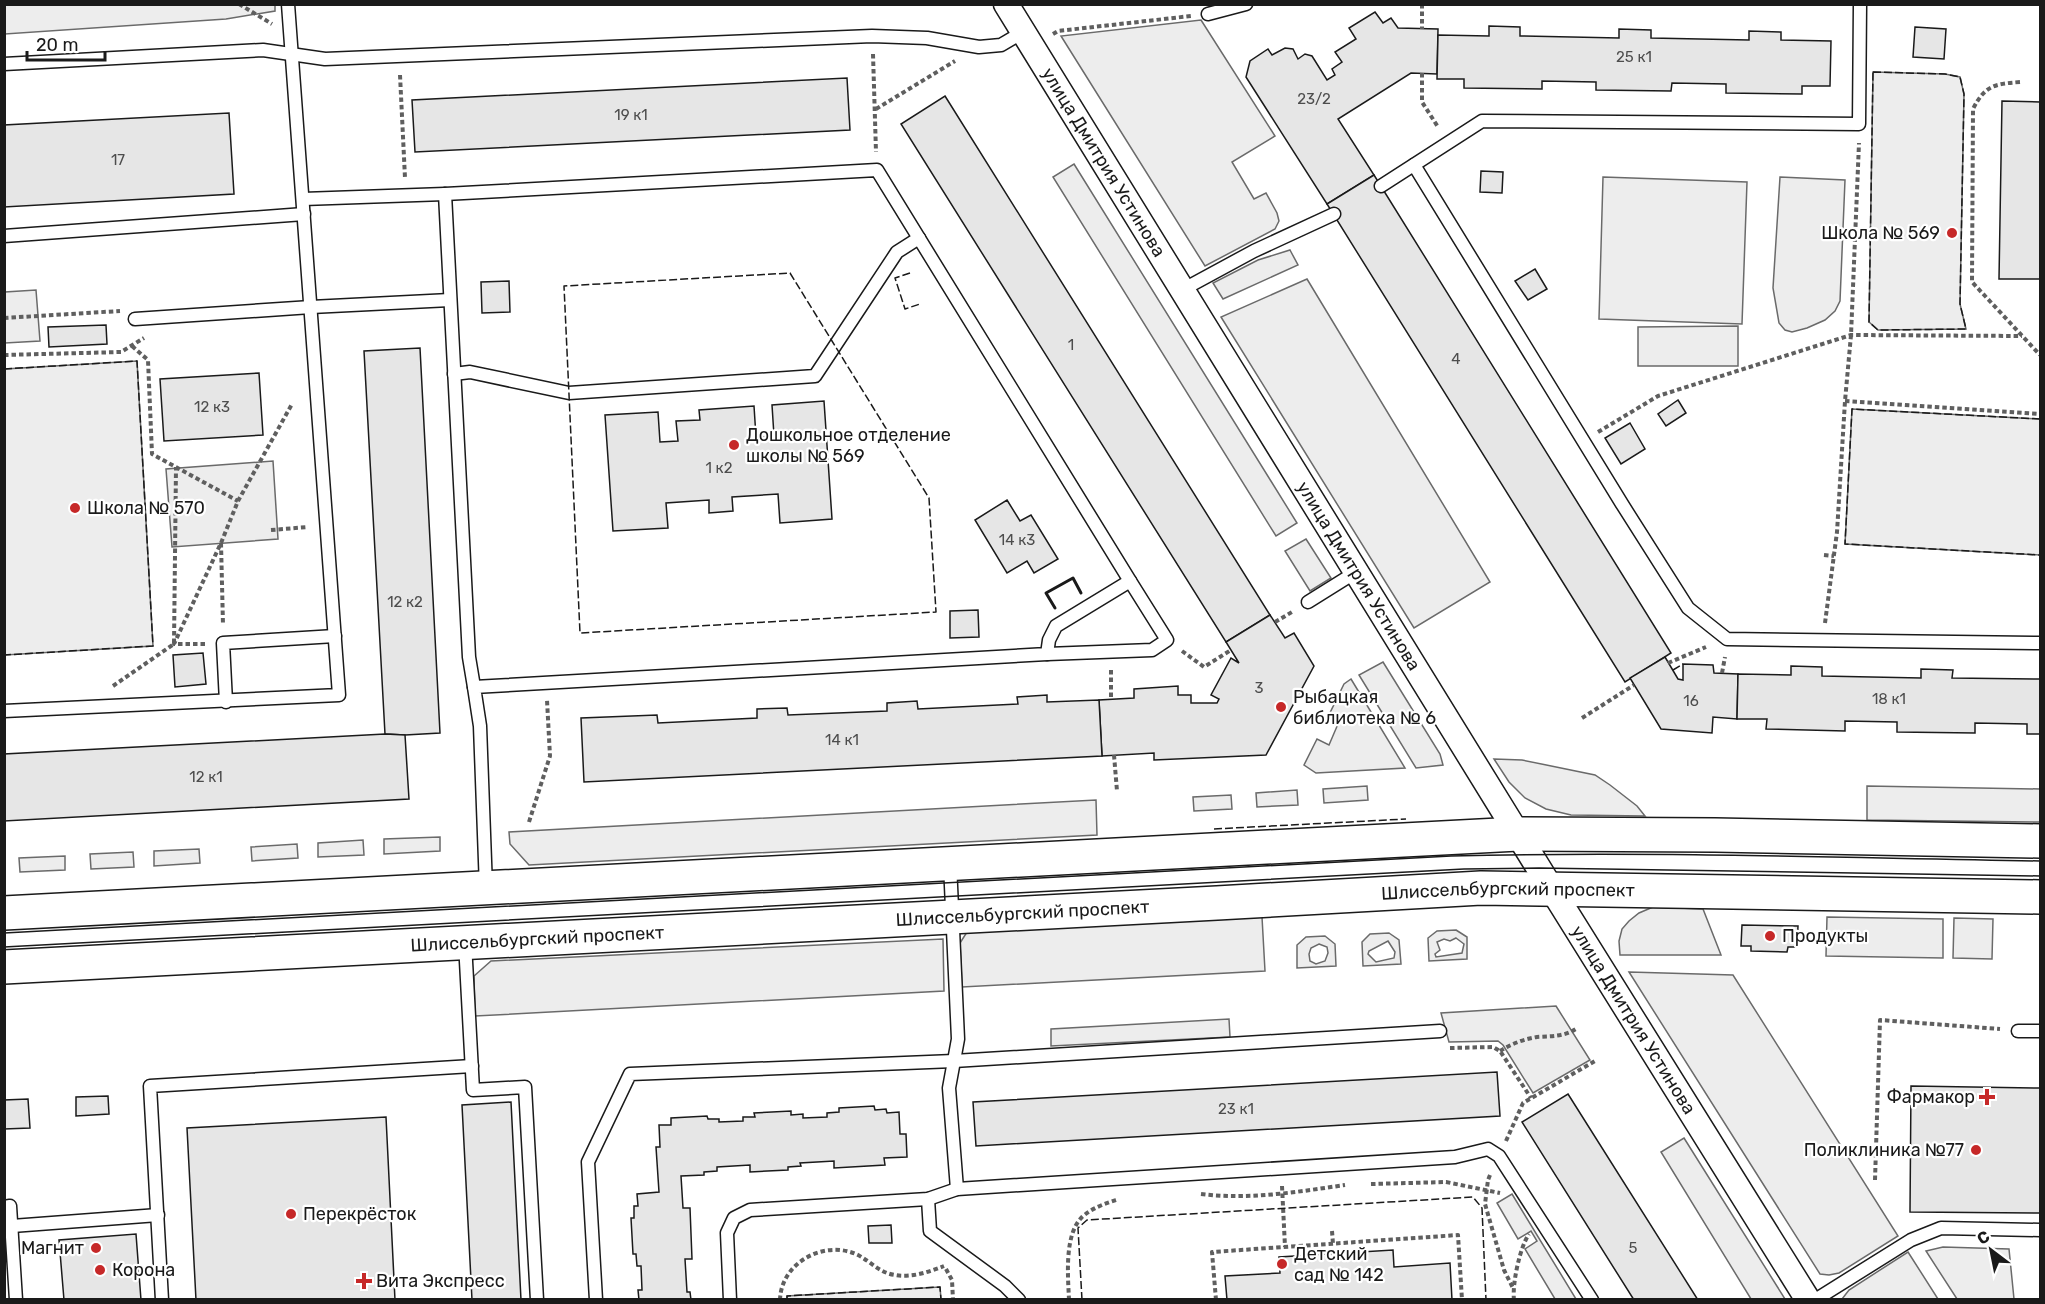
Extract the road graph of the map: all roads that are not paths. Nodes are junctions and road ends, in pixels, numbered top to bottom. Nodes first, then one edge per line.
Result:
1 (288, 4) edge
2 (1006, 4) edge
3 (1246, 4) edge
4 (1860, 4) edge
5 (1208, 14) road end
6 (1023, 32) junction
7 (292, 54) junction
8 (4, 64) edge
9 (1414, 165) junction
10 (1381, 186) dead end
11 (445, 194) junction
12 (303, 199) junction
13 (304, 214) junction
14 (1334, 214) dead end
15 (4, 236) edge
16 (919, 238) junction
17 (1182, 290) junction
18 (450, 300) junction
19 (311, 307) junction
20 (135, 319) road end
21 (454, 374) junction
22 (1356, 572) junction
23 (1130, 581) junction
24 (1308, 602) dead end
25 (335, 636) junction
26 (2040, 643) edge
27 (1047, 654) junction
28 (474, 687) junction
29 (226, 702) junction
30 (4, 711) edge
31 (1518, 834) junction
32 (2040, 841) edge
33 (950, 863) junction
34 (486, 888) junction
35 (1551, 888) junction
36 (2040, 897) edge
37 (4, 913) edge
38 (953, 917) junction
39 (465, 943) junction
40 (4, 967) edge
41 (1440, 1031) road end
42 (2018, 1031) road end
43 (2040, 1031) edge
44 (954, 1061) junction
45 (472, 1066) junction
46 (957, 1189) junction
47 (928, 1199) junction
48 (4, 1207) edge
49 (158, 1215) junction
50 (12, 1226) junction
51 (2040, 1230) edge
52 (16, 1299) edge
53 (162, 1299) edge
54 (537, 1299) edge
55 (596, 1299) edge
56 (730, 1299) edge
57 (1019, 1299) edge
58 (1592, 1299) edge
59 (1808, 1299) edge
60 (1815, 1299) edge

1 - 7 lane
2 - 6 street, улица Дмитрия Устинова
3 - 5 lane
4 - 9 lane
6 - 7 lane
6 - 17 street, улица Дмитрия Устинова
7 - 8 lane
7 - 12 lane
9 - 10 lane
9 - 26 lane
11 - 12 lane
11 - 16 lane
11 - 18 lane
12 - 13 lane
13 - 15 lane
13 - 19 lane
14 - 17 lane
16 - 21 lane
16 - 23 lane
17 - 22 street, улица Дмитрия Устинова
18 - 19 lane
18 - 21 lane
19 - 20 lane
19 - 25 lane
21 - 28 lane
22 - 24 lane
22 - 31 street, улица Дмитрия Устинова
23 - 27 lane
23 - 27 lane
25 - 29 lane
25 - 29 lane
27 - 28 lane
28 - 34 lane
29 - 30 lane
31 - 32 main road
31 - 33 main road
31 - 35 street, улица Дмитрия Устинова
33 - 34 main road
33 - 38 lane
34 - 37 main road
35 - 36 main road, Шлиссельбургский проспект
35 - 38 main road, Шлиссельбургский проспект
35 - 59 street, улица Дмитрия Устинова
38 - 39 main road, Шлиссельбургский проспект
38 - 44 lane
39 - 40 main road, Шлиссельбургский проспект
39 - 45 lane
41 - 44 lane
42 - 43 lane
44 - 46 lane
44 - 55 lane
45 - 49 lane
45 - 54 lane
46 - 47 lane
46 - 58 lane
47 - 56 lane
47 - 57 lane
48 - 50 lane
49 - 50 lane
49 - 53 lane
50 - 52 lane
51 - 60 lane

